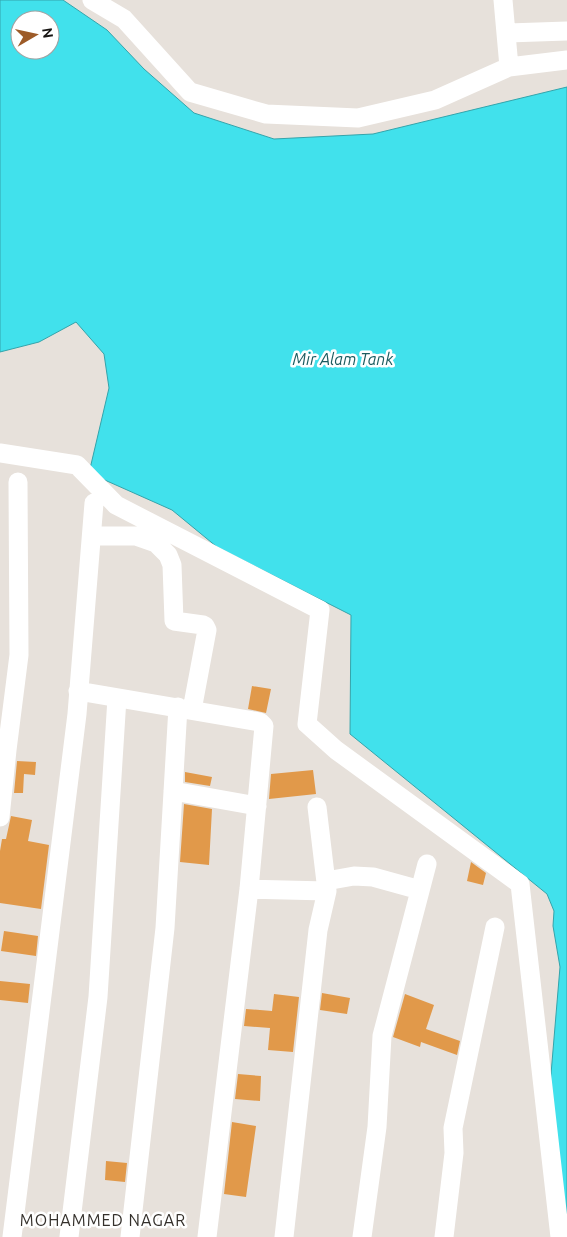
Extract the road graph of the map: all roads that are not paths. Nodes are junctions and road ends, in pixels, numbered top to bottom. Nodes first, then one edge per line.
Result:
1 (92, 0) edge
2 (503, 0) edge
3 (567, 31) edge
4 (506, 32) junction
5 (567, 60) edge
6 (509, 66) junction
7 (0, 453) edge
8 (18, 482) dead end
9 (94, 503) dead end
10 (92, 536) junction
11 (78, 691) junction
12 (117, 698) junction
13 (185, 709) junction
14 (173, 792) junction
15 (257, 806) junction
16 (317, 807) dead end
17 (0, 817) edge
18 (428, 864) dead end
19 (326, 886) junction
20 (249, 889) junction
21 (420, 890) junction
22 (495, 927) dead end
23 (12, 1237) edge
24 (69, 1237) edge
25 (130, 1237) edge
26 (206, 1237) edge
27 (284, 1237) edge
28 (362, 1237) edge
29 (444, 1237) edge
30 (560, 1237) edge

1 - 6 street
2 - 4 street
3 - 4 street
4 - 6 street
5 - 6 street
7 - 30 street
8 - 17 street
9 - 10 street
10 - 11 street
10 - 13 street
11 - 12 street
11 - 23 street
12 - 13 street
12 - 24 street
13 - 14 street
13 - 15 street
14 - 15 street
14 - 25 street
15 - 20 street
16 - 19 street
18 - 21 street
19 - 20 street
19 - 21 street
19 - 27 street
20 - 26 street
21 - 28 street
22 - 29 street

